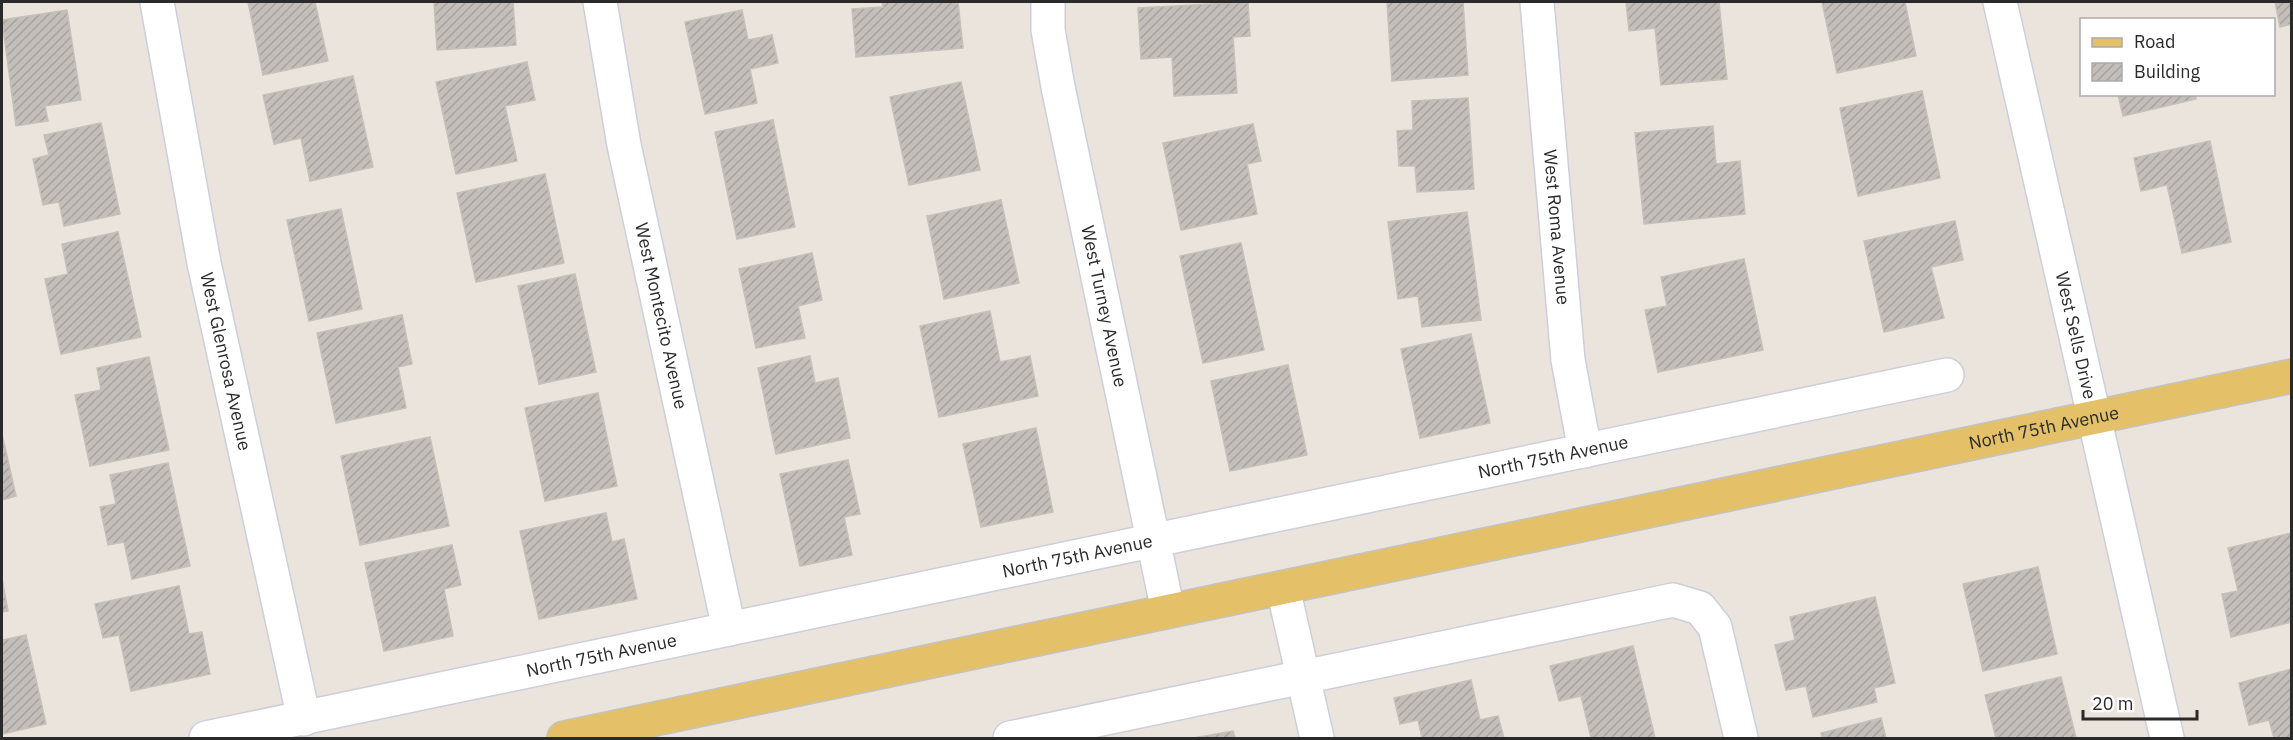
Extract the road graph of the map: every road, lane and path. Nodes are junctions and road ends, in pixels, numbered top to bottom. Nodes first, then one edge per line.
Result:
1 (157, 2) edge
2 (600, 2) edge
3 (1048, 2) edge
4 (1537, 2) edge
5 (2000, 2) edge
6 (1947, 375) dead end
7 (2292, 376) edge
8 (2094, 418) junction
9 (1585, 451) junction
10 (1153, 541) junction
11 (1282, 588) junction
12 (1168, 611) junction
13 (729, 629) junction
14 (1303, 677) junction
15 (304, 719) junction
16 (206, 738) edge
17 (564, 738) edge
18 (1010, 738) edge
19 (1317, 738) edge
20 (1740, 738) edge
21 (2167, 738) edge

1 - 15 street, West Glenrosa Avenue
2 - 13 street, West Montecito Avenue
3 - 10 street, West Turney Avenue
4 - 9 street, West Roma Avenue
5 - 8 street, West Sells Drive
6 - 9 street, North 75th Avenue
7 - 8 main road, North 75th Avenue
8 - 11 main road, North 75th Avenue
8 - 21 street, West Sells Drive
9 - 10 street, North 75th Avenue
10 - 12 street, West Turney Avenue
10 - 13 street, North 75th Avenue
11 - 12 main road, North 75th Avenue
11 - 14 street
12 - 17 main road, North 75th Avenue
13 - 15 street, North 75th Avenue
14 - 18 street
14 - 19 street
14 - 20 street
15 - 16 street, North 75th Avenue

